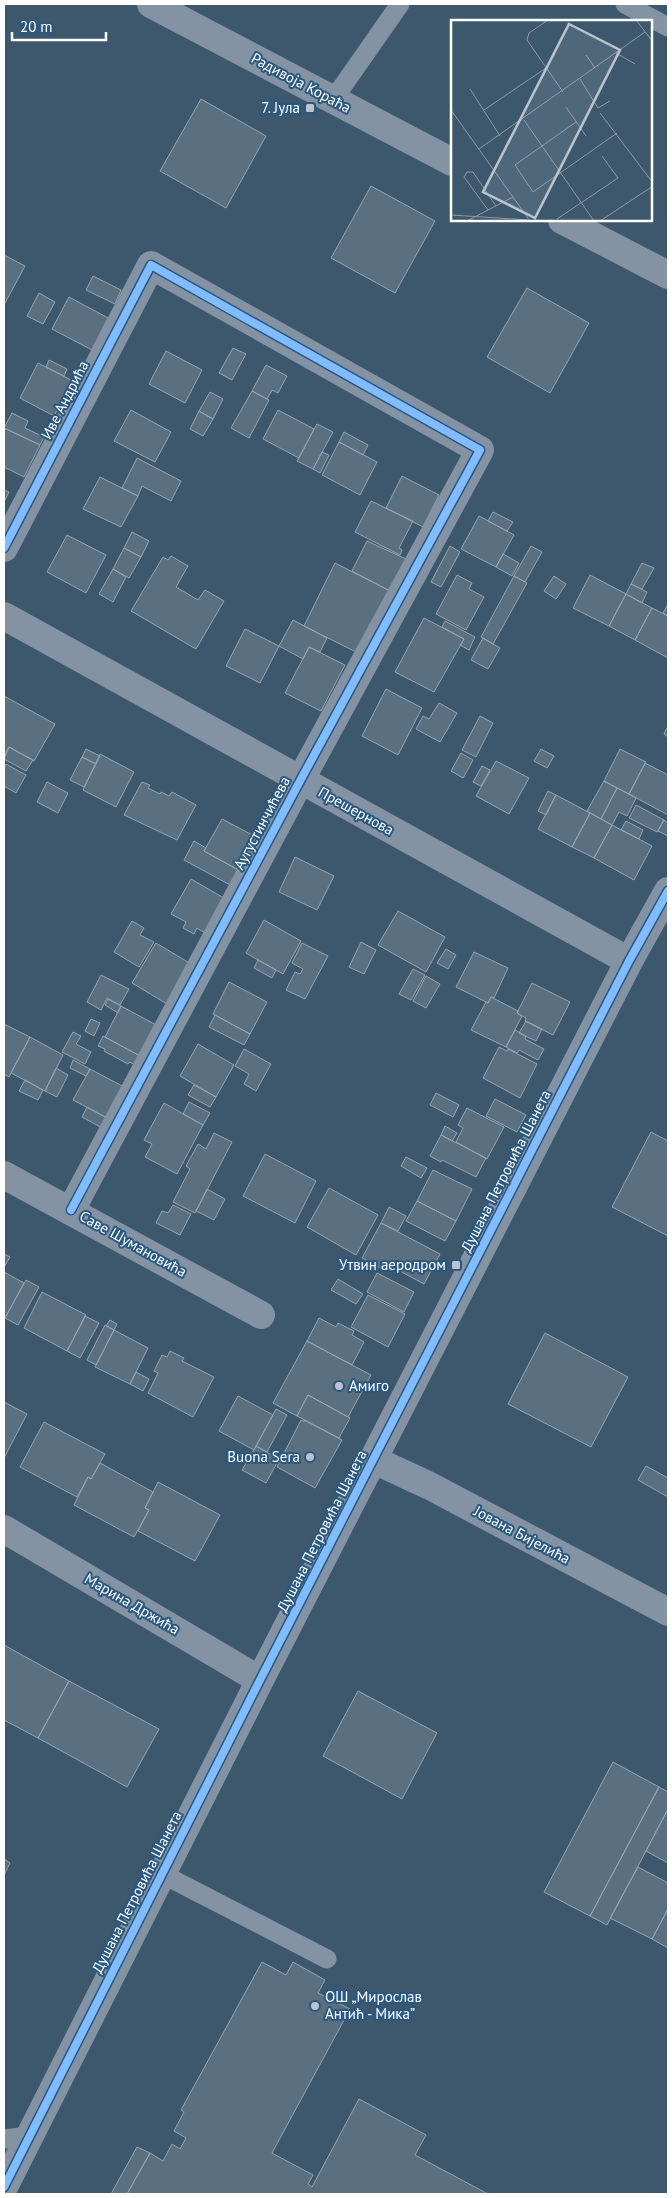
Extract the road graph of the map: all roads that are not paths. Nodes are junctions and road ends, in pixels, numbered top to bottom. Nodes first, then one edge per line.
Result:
1 (151, 4) edge
2 (400, 4) edge
3 (625, 4) edge
4 (668, 27) edge
5 (333, 100) junction
6 (451, 161) edge
7 (564, 221) edge
8 (151, 265) joint
9 (668, 275) edge
10 (4, 548) edge
11 (4, 616) edge
12 (300, 781) junction
13 (668, 891) edge
14 (629, 961) junction
15 (4, 1175) edge
16 (71, 1210) junction
17 (261, 1316) dead end
18 (374, 1460) junction
19 (4, 1529) edge
20 (668, 1612) edge
21 (260, 1680) junction
22 (162, 1874) junction
23 (327, 1959) dead end
24 (16, 2137) edge
25 (4, 2187) edge

1 - 5 street, Радивоја Кораћа
2 - 5 lane
3 - 4 lane
5 - 6 street, Радивоја Кораћа
7 - 9 street
8 - 10 street, Иве Андрића
8 - 12 street, Аугустинчићева
11 - 12 street, Прешернова
12 - 14 street, Прешернова
12 - 16 street, Аугустинчићева
13 - 14 street, Душана Петровића Шанета
14 - 18 street, Душана Петровића Шанета
15 - 16 street, Саве Шумановића
16 - 17 street, Саве Шумановића
18 - 20 street, Јована Бијелића
18 - 21 street, Душана Петровића Шанета
19 - 21 street, Марина Држића
21 - 22 street, Душана Петровића Шанета
22 - 23 lane
22 - 24 street, Душана Петровића Шанета
24 - 25 street, Душана Петровића Шанета

